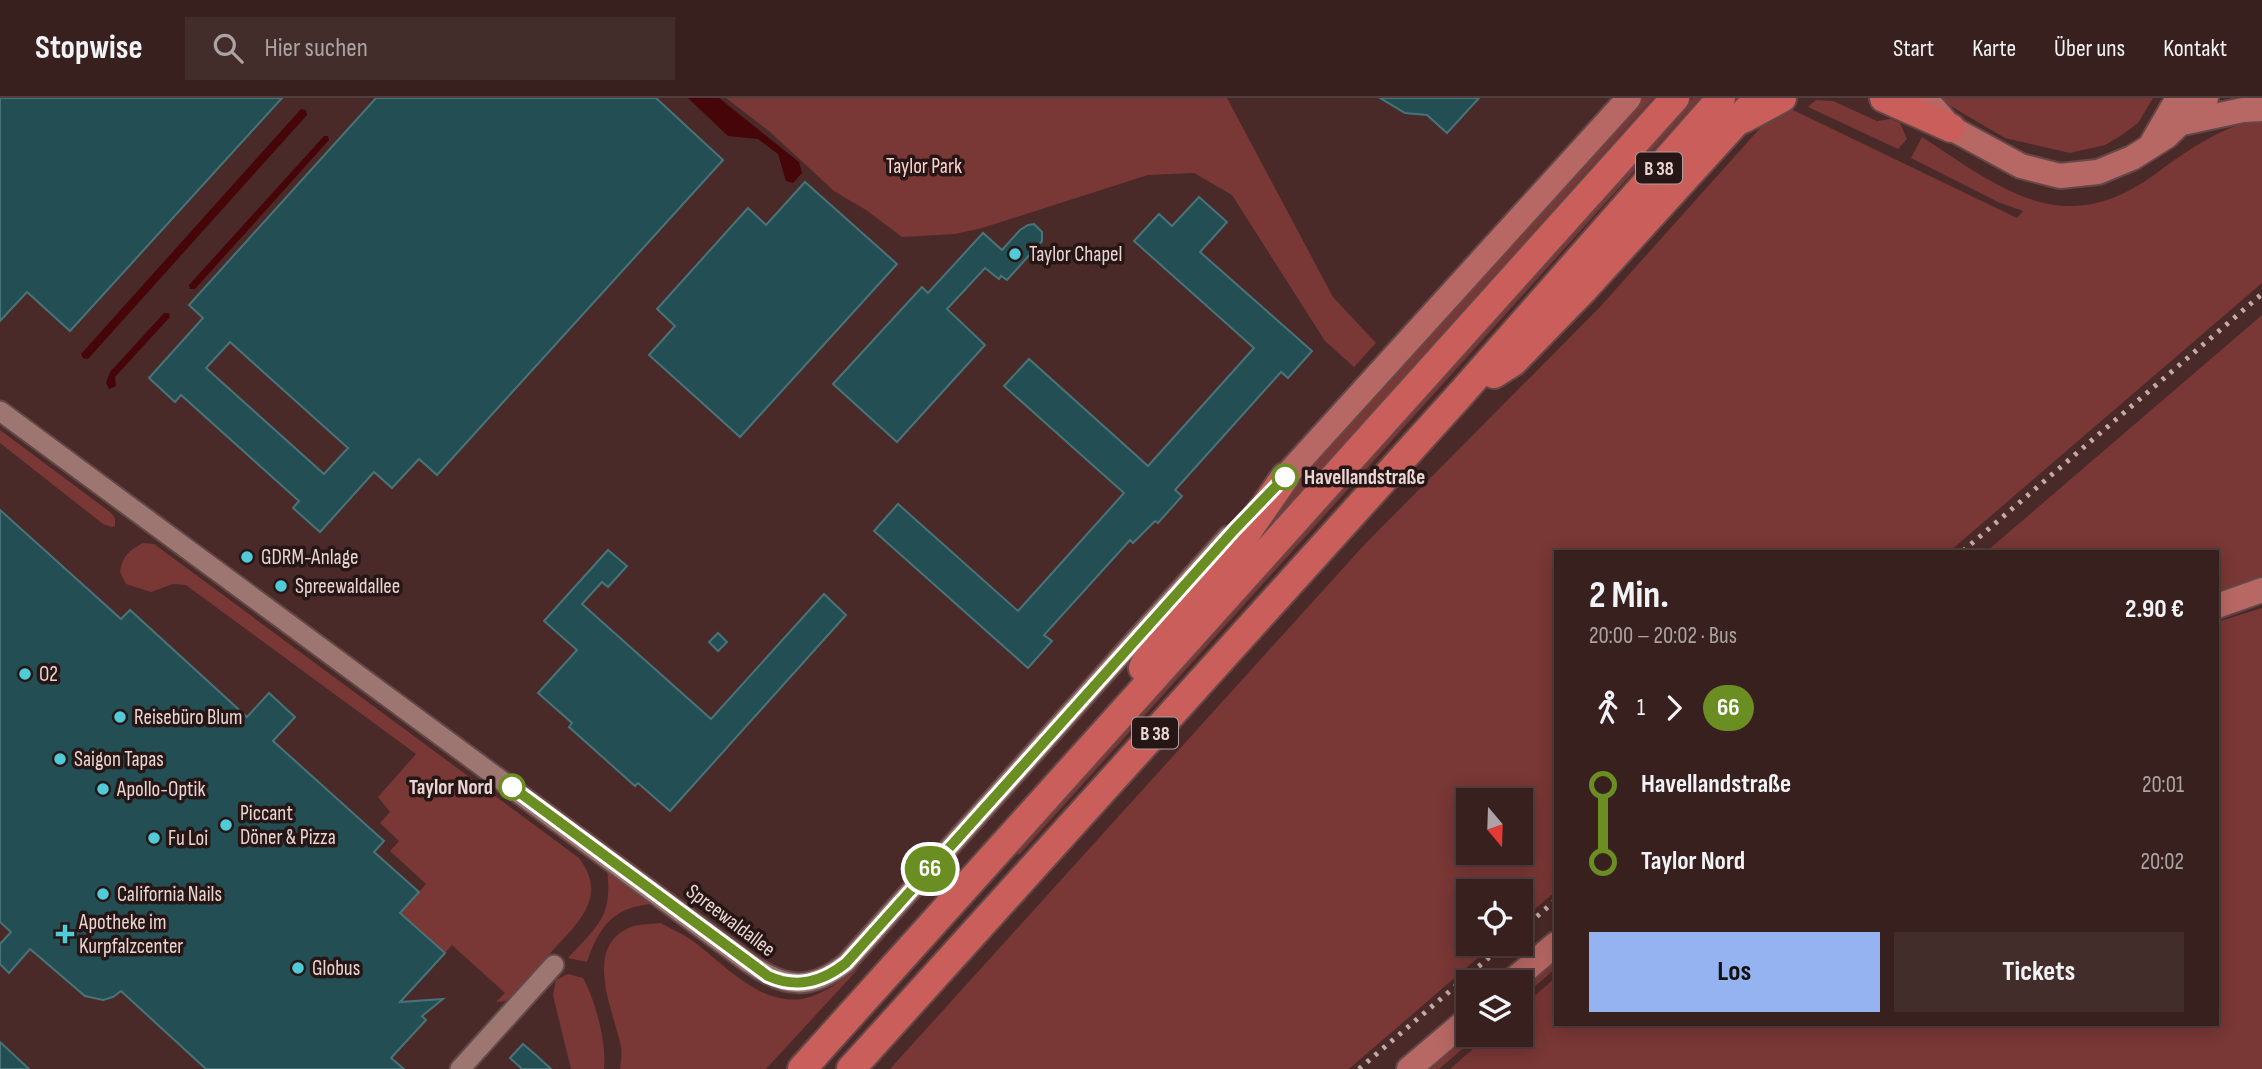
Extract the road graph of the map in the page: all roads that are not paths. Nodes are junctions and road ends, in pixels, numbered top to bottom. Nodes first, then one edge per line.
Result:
1 (1629, 98) edge
2 (1675, 98) edge
3 (1721, 98) edge
4 (1758, 98) edge
5 (1782, 98) edge
6 (1884, 98) edge
7 (1925, 98) edge
8 (2206, 98) edge
9 (2176, 106) edge
10 (2262, 109) edge
11 (1734, 124) junction
12 (1951, 128) junction
13 (1458, 397) junction
14 (0, 411) edge
15 (1285, 477) junction
16 (2262, 590) edge
17 (2219, 606) edge
18 (1122, 712) junction
19 (1554, 946) edge
20 (554, 965) dead end
21 (1525, 970) edge
22 (1456, 1028) edge
23 (460, 1069) edge
24 (802, 1069) edge
25 (851, 1069) edge
26 (1409, 1069) edge

1 - 15 main road
2 - 18 highway, B 38
3 - 13 highway, B 38
4 - 11 highway
5 - 11 highway
6 - 12 highway
7 - 12 main road
8 - 9 main road
9 - 10 main road
9 - 12 main road
11 - 13 highway
13 - 25 highway, B 38
14 - 15 street, Spreewaldallee
15 - 18 highway
16 - 17 main road
18 - 24 highway, B 38
19 - 21 main road
20 - 23 street
22 - 26 main road

